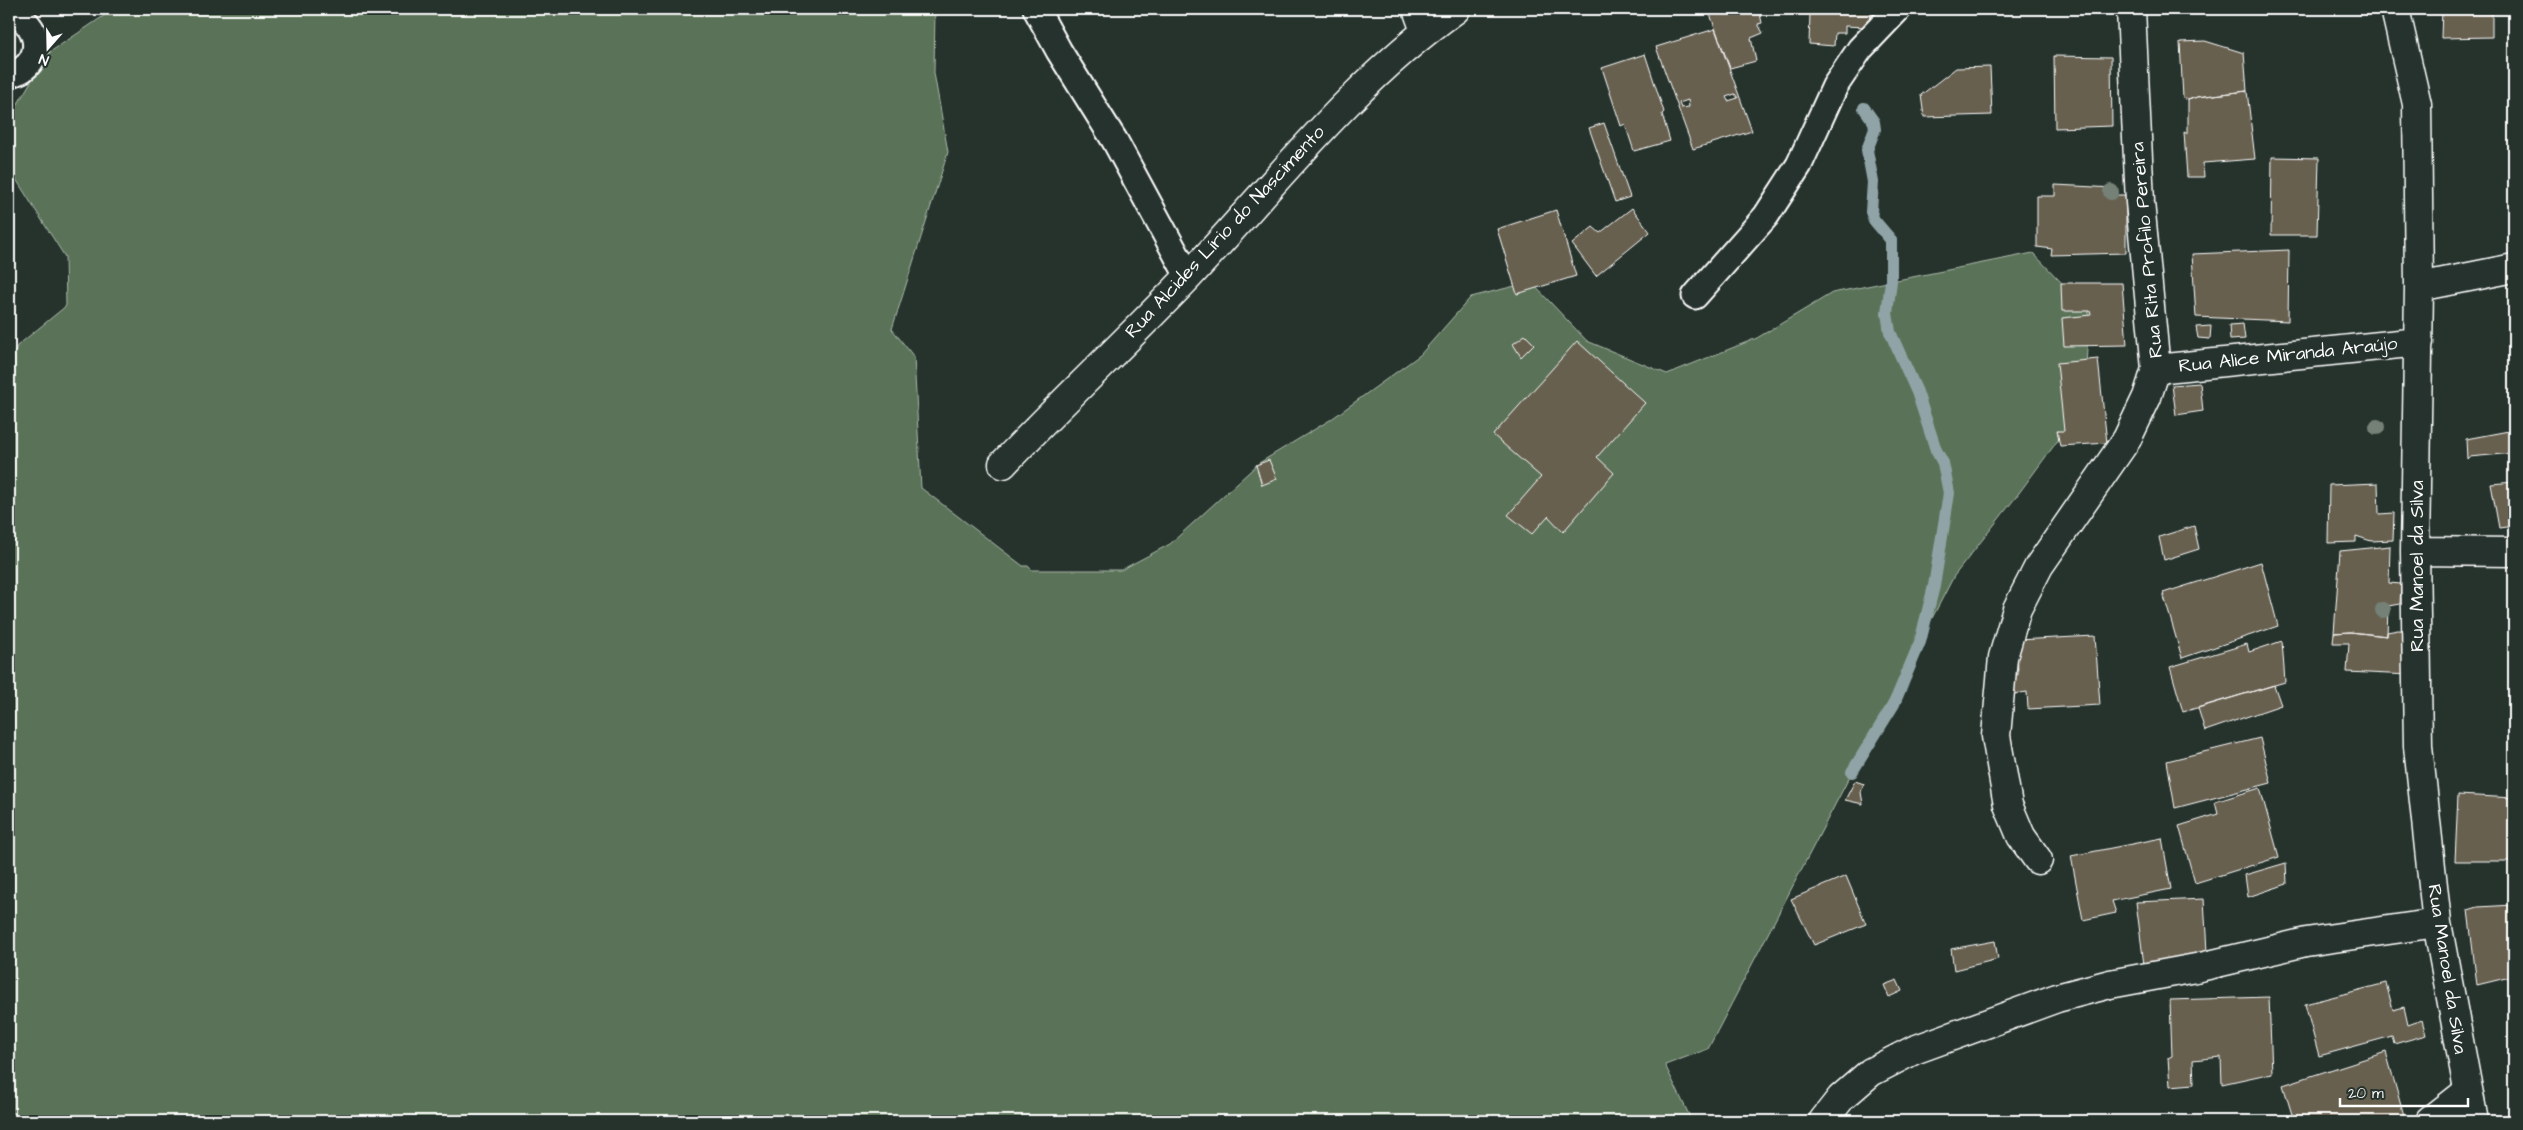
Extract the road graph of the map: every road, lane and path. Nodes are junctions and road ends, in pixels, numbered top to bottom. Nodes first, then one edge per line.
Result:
1 (1036, 9) edge
2 (1456, 9) edge
3 (1898, 9) edge
4 (2131, 9) edge
5 (2395, 9) edge
6 (9, 14) edge
7 (1421, 20) edge
8 (9, 75) edge
9 (2514, 268) edge
10 (1188, 276) junction
11 (2419, 288) junction
12 (1695, 296) dead end
13 (2419, 342) junction
14 (2156, 369) junction
15 (1003, 464) dead end
16 (2416, 551) junction
17 (2514, 552) edge
18 (2038, 860) dead end
19 (2437, 923) junction
20 (2468, 1091) junction
21 (1823, 1121) edge
22 (2430, 1121) edge
23 (2474, 1121) edge

1 - 10 lane
2 - 7 street, Rua Alcides Lírio do Nascimento
3 - 12 lane
4 - 14 street, Rua Rita Profilo Pereira
5 - 11 street, Rua Manoel da Silva
6 - 8 lane
7 - 10 street, Rua Alcides Lírio do Nascimento
9 - 11 street
10 - 15 street, Rua Alcides Lírio do Nascimento
11 - 13 street, Rua Manoel da Silva
13 - 14 street, Rua Alice Miranda Araújo
13 - 16 street, Rua Manoel da Silva
14 - 18 street, Rua Rita Profilo Pereira
16 - 17 street
16 - 19 street, Rua Manoel da Silva
19 - 20 street, Rua Manoel da Silva
19 - 21 street
20 - 22 street
20 - 23 street, Rua Manoel da Silva

